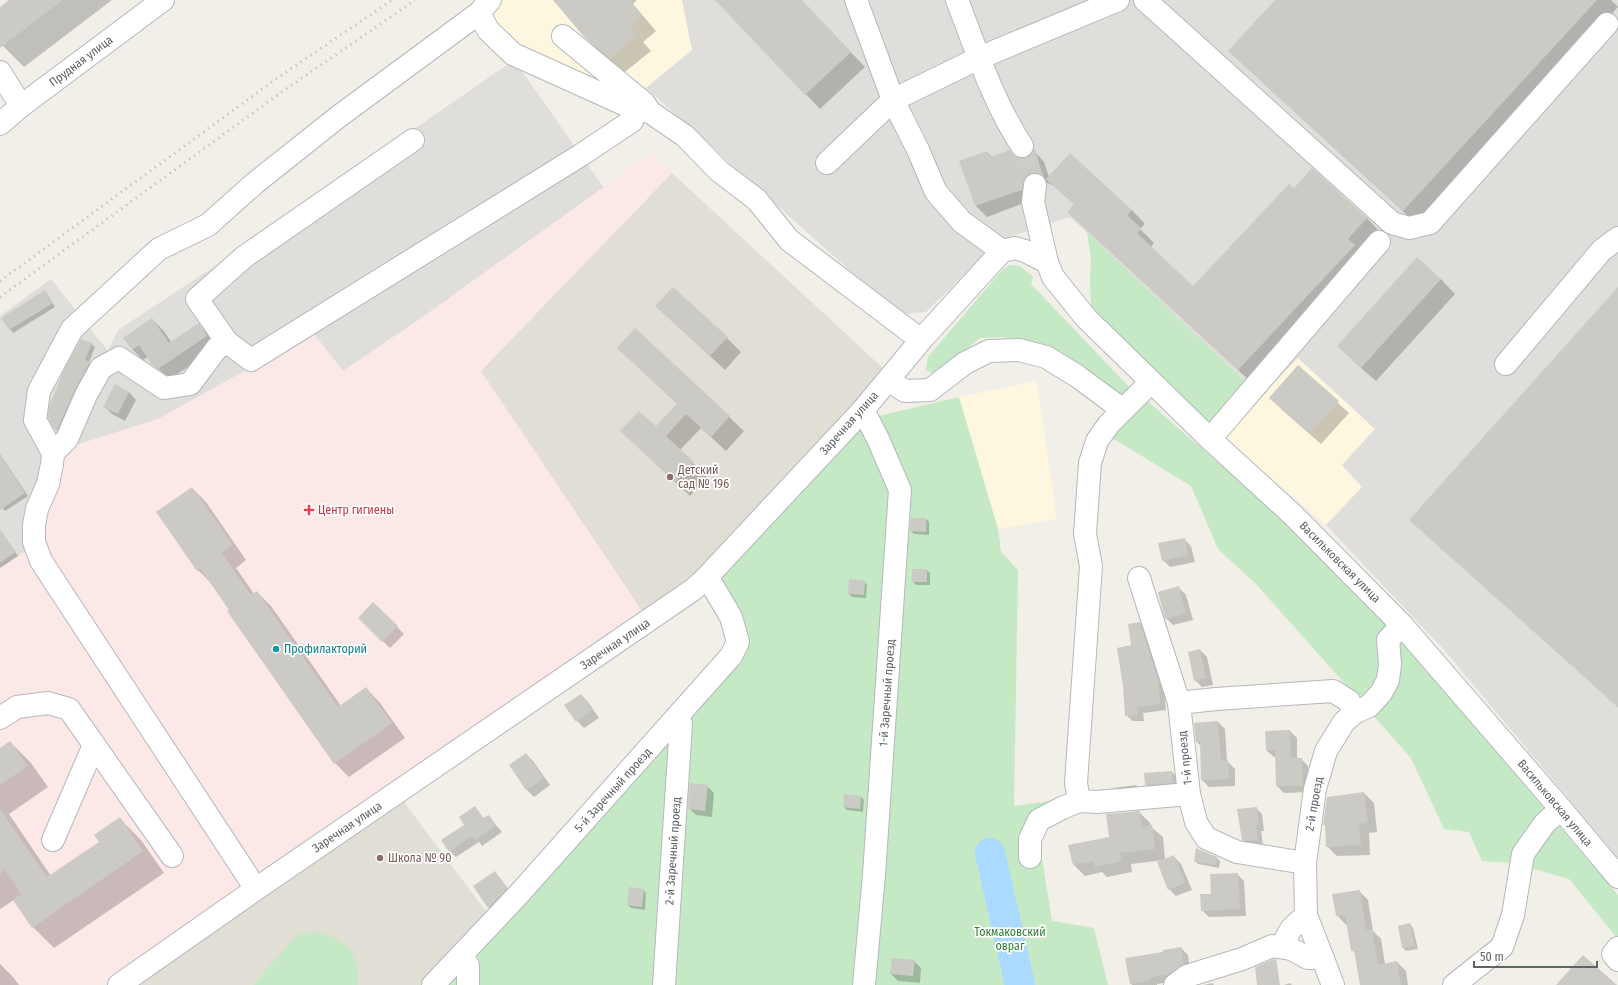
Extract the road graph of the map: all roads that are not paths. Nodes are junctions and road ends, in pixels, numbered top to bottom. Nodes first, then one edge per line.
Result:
1 (163, 0) edge
2 (856, 0) edge
3 (957, 0) edge
4 (1118, 0) edge
5 (1145, 0) edge
6 (484, 6) edge
7 (1607, 24) dead end
8 (563, 36) dead end
9 (979, 58) junction
10 (0, 72) edge
11 (893, 100) junction
12 (21, 106) junction
13 (643, 111) junction
14 (0, 124) edge
15 (414, 140) dead end
16 (1015, 149) tunnel mouth
17 (827, 163) dead end
18 (1030, 192) tunnel mouth
19 (1618, 238) edge
20 (1379, 242) dead end
21 (1002, 251) junction
22 (1047, 262) junction
23 (921, 340) junction
24 (227, 342) junction
25 (1506, 364) dead end
26 (888, 380) junction
27 (1150, 382) junction
28 (863, 410) junction
29 (1123, 410) junction
30 (1210, 439) junction
31 (53, 453) junction
32 (706, 578) junction
33 (1139, 578) dead end
34 (1402, 625) junction
35 (1179, 703) junction
36 (1354, 713) junction
37 (678, 717) junction
38 (0, 718) edge
39 (94, 745) junction
40 (1189, 794) junction
41 (1079, 802) junction
42 (1561, 809) junction
43 (53, 840) dead end
44 (172, 856) dead end
45 (1030, 857) dead end
46 (1305, 863) junction
47 (1618, 877) edge
48 (256, 889) junction
49 (1306, 915) junction
50 (1281, 947) junction
51 (1618, 948) edge
52 (461, 956) junction
53 (1323, 958) junction
54 (1618, 960) edge
55 (1459, 984) edge
56 (119, 985) edge
57 (433, 985) edge
58 (468, 985) edge
59 (664, 985) edge
60 (864, 985) edge
61 (1175, 985) edge
62 (1333, 985) edge

1 - 12 street, Прудная улица
2 - 11 street
3 - 9 street
4 - 9 street
5 - 7 street
6 - 13 street
6 - 31 street
8 - 13 street
9 - 11 street
9 - 16 street
10 - 12 street
11 - 17 street
11 - 21 street
12 - 14 street, Прудная улица
13 - 23 street
13 - 24 street
15 - 24 street
18 - 22 street, Васильковская улица
19 - 25 street
20 - 30 street
21 - 22 street
21 - 23 street, Заречная улица
22 - 27 street, Васильковская улица
23 - 26 street, Заречная улица
24 - 31 street
26 - 28 street, Заречная улица
26 - 29 street
27 - 29 street
27 - 30 street, Васильковская улица
28 - 32 street, Заречная улица
28 - 60 street, 1-й Заречный проезд
29 - 41 street
30 - 34 street, Васильковская улица
31 - 48 street
32 - 37 street, 5-й Заречный проезд
32 - 48 street, Заречная улица
33 - 35 street, 1-й проезд
34 - 36 street, 2-й проезд
34 - 42 street, Васильковская улица
35 - 36 street
35 - 40 street, 1-й проезд
36 - 46 street, 2-й проезд
37 - 52 street, 5-й Заречный проезд
37 - 59 street, 2-й Заречный проезд
38 - 39 street
39 - 43 street
39 - 44 street
40 - 41 street
40 - 46 street, 1-й проезд
41 - 45 street
42 - 47 street, Васильковская улица
42 - 55 street
46 - 49 street, 2-й проезд
48 - 56 street, Заречная улица
49 - 50 street
49 - 53 street, 2-й проезд
50 - 53 street
50 - 61 street
51 - 54 street
52 - 57 street, 5-й Заречный проезд
52 - 58 street
53 - 62 street, 2-й проезд

